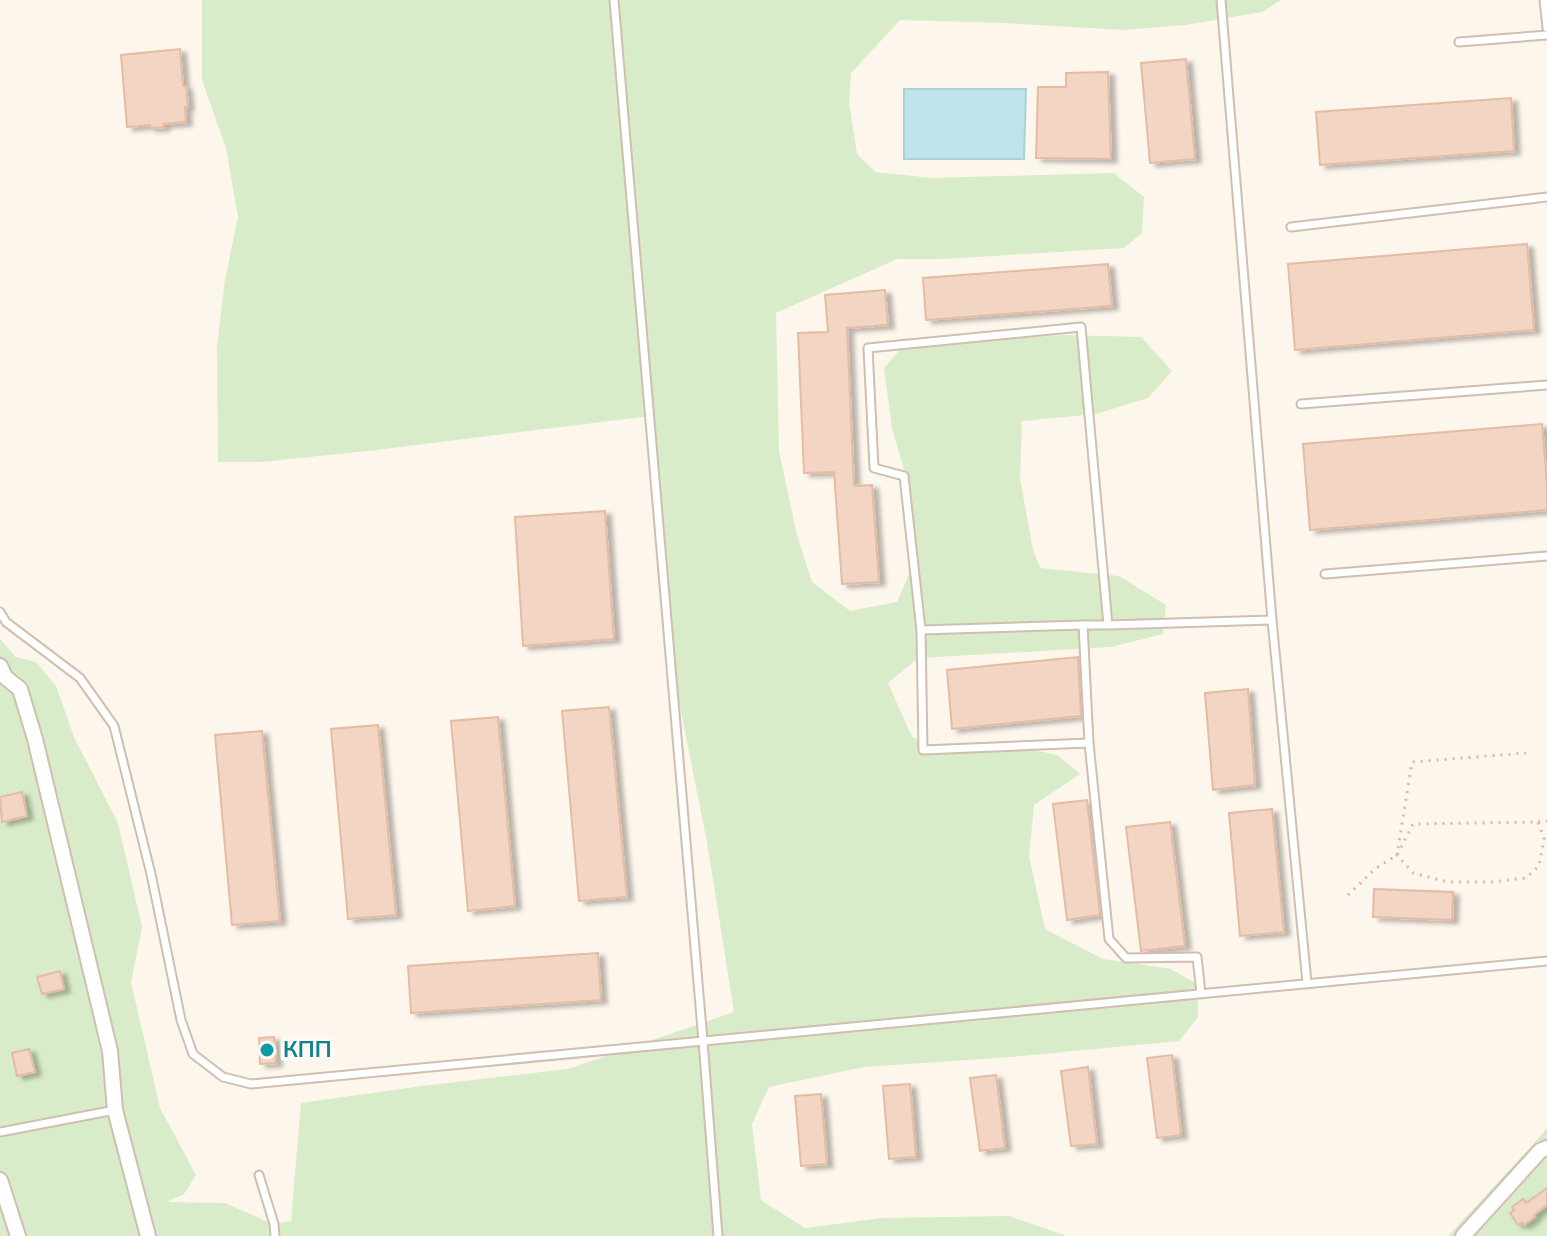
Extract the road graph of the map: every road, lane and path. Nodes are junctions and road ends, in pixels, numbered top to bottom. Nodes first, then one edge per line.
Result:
1 (614, 0) edge
2 (1221, 0) edge
3 (1544, 0) edge
4 (1547, 28) edge
5 (1547, 35) edge
6 (1459, 42) dead end
7 (1547, 197) edge
8 (1291, 227) dead end
9 (1547, 385) edge
10 (1301, 404) dead end
11 (1547, 556) edge
12 (1325, 574) dead end
13 (0, 612) edge
14 (1272, 620) junction
15 (1083, 625) junction
16 (1108, 625) junction
17 (921, 630) junction
18 (2, 673) edge
19 (1089, 743) junction
20 (1526, 753) dead end
21 (1547, 821) edge
22 (1538, 822) junction
23 (1397, 855) junction
24 (1348, 895) dead end
25 (1547, 961) edge
26 (1307, 983) junction
27 (1201, 993) junction
28 (703, 1041) junction
29 (115, 1110) junction
30 (0, 1132) edge
31 (1547, 1148) edge
32 (259, 1175) dead end
33 (0, 1180) edge
34 (18, 1236) edge
35 (148, 1236) edge
36 (275, 1236) edge
37 (718, 1236) edge
38 (1463, 1236) edge

1 - 28 lane
2 - 14 lane
3 - 4 lane
5 - 6 lane
7 - 8 lane
9 - 10 lane
11 - 12 lane
13 - 28 lane
14 - 16 lane
14 - 26 lane
15 - 16 lane
15 - 17 lane
15 - 19 lane
16 - 17 lane
17 - 19 lane
18 - 29 street
19 - 27 lane
20 - 23 path
21 - 22 path
22 - 23 path
22 - 23 path
23 - 24 path
25 - 26 lane
26 - 27 lane
27 - 28 lane
28 - 37 lane
29 - 30 lane
29 - 35 street
31 - 38 street
32 - 36 lane
33 - 34 street

